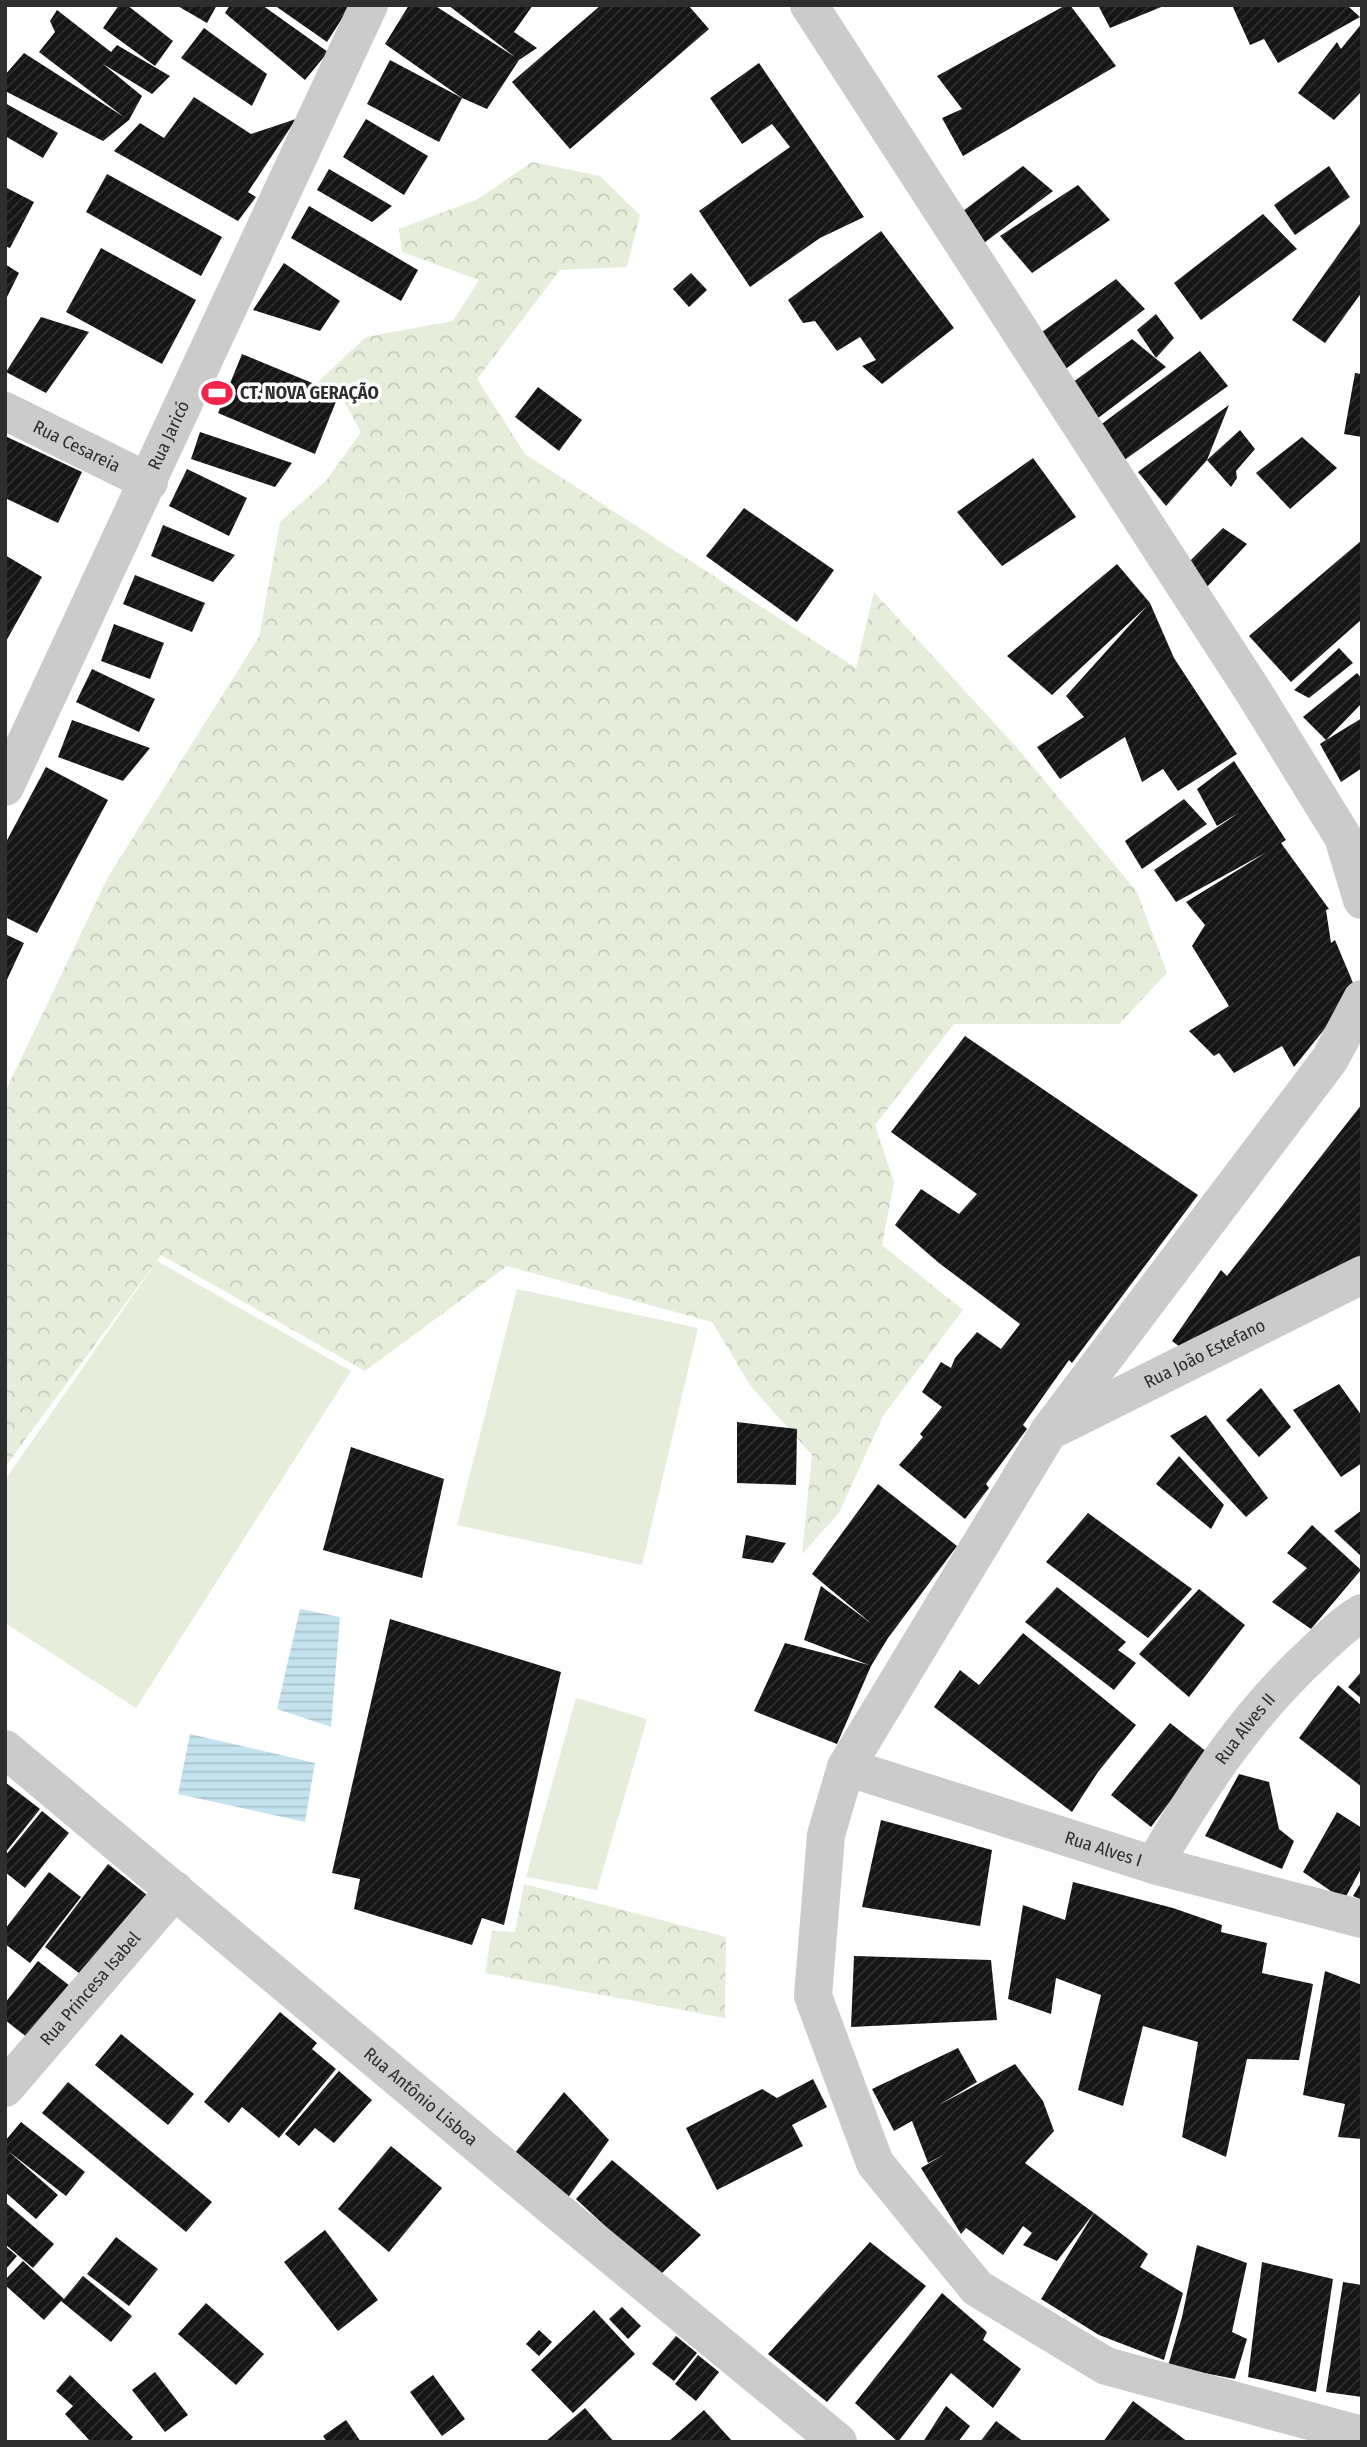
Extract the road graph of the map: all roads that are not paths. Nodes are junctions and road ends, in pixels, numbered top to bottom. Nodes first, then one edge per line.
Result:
1 (369, 5) edge
2 (808, 5) edge
3 (5, 411) edge
4 (149, 482) junction
5 (5, 787) edge
6 (1362, 900) edge
7 (1362, 999) edge
8 (1362, 1275) edge
9 (1049, 1431) junction
10 (1362, 1613) edge
11 (5, 1749) edge
12 (846, 1767) junction
13 (1154, 1865) junction
14 (175, 1889) junction
15 (1362, 1919) edge
16 (5, 2088) edge
17 (1279, 2428) edge
18 (1362, 2435) edge
19 (838, 2442) edge

1 - 4 street, Rua Jaricó
2 - 6 street
3 - 4 street, Rua Cesareia
4 - 5 street, Rua Jaricó
7 - 9 street
8 - 9 street, Rua João Estefano
9 - 12 street
10 - 13 street, Rua Alves II
11 - 14 street, Rua Antônio Lisboa
12 - 13 street, Rua Alves I
12 - 17 street
13 - 15 street, Rua Alves I
14 - 16 street, Rua Princesa Isabel
14 - 19 street, Rua Antônio Lisboa
17 - 18 street

